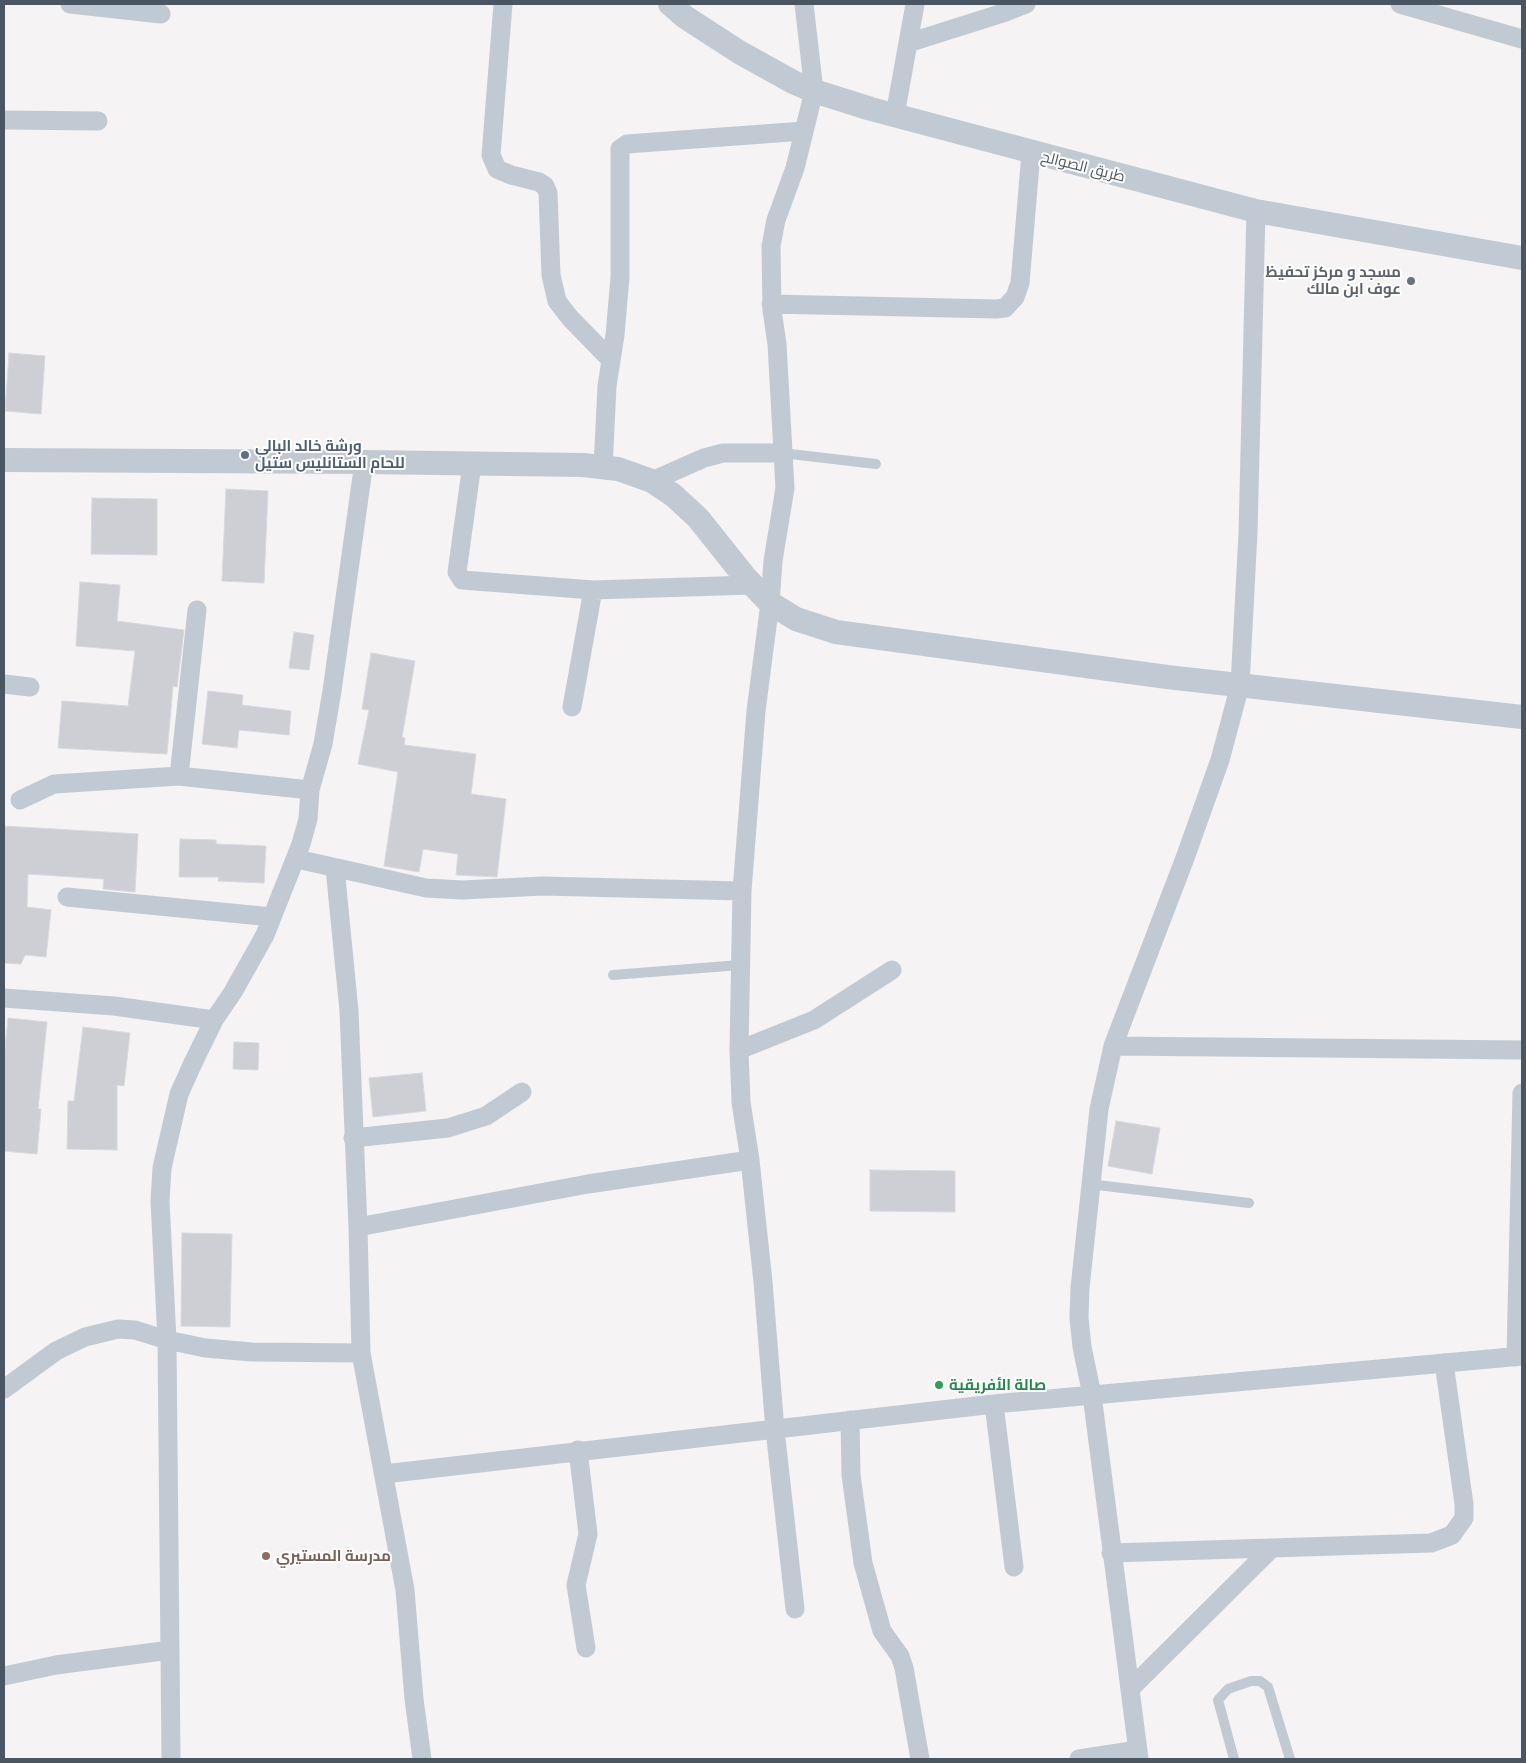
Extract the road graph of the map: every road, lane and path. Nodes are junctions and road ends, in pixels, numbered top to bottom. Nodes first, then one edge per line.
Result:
1 (70, 4) edge
2 (503, 4) edge
3 (670, 4) edge
4 (804, 4) edge
5 (915, 4) edge
6 (1026, 4) edge
7 (1400, 4) edge
8 (161, 14) dead end
9 (1522, 39) edge
10 (908, 43) junction
11 (814, 91) junction
12 (895, 116) junction
13 (4, 120) edge
14 (98, 120) dead end
15 (804, 131) junction
16 (1031, 153) junction
17 (1256, 211) junction
18 (1522, 258) edge
19 (772, 304) junction
20 (611, 360) junction
21 (782, 454) junction
22 (4, 460) edge
23 (364, 462) junction
24 (472, 464) junction
25 (876, 464) dead end
26 (603, 468) junction
27 (652, 481) junction
28 (752, 585) junction
29 (593, 590) junction
30 (770, 603) junction
31 (197, 610) dead end
32 (4, 684) edge
33 (1240, 685) junction
34 (30, 687) dead end
35 (572, 707) dead end
36 (1522, 717) edge
37 (179, 776) junction
38 (310, 790) junction
39 (20, 800) dead end
40 (297, 858) junction
41 (335, 868) junction
42 (742, 891) junction
43 (67, 897) dead end
44 (272, 917) junction
45 (740, 964) junction
46 (892, 970) dead end
47 (614, 975) dead end
48 (4, 998) edge
49 (214, 1020) junction
50 (1113, 1046) junction
51 (738, 1050) junction
52 (1522, 1050) edge
53 (522, 1092) dead end
54 (1522, 1093) edge
55 (354, 1138) junction
56 (750, 1160) junction
57 (1089, 1184) junction
58 (1249, 1203) dead end
59 (358, 1227) junction
60 (167, 1340) junction
61 (361, 1353) junction
62 (1519, 1357) edge
63 (1444, 1363) junction
64 (4, 1389) edge
65 (1092, 1395) junction
66 (994, 1404) junction
67 (850, 1420) junction
68 (775, 1430) junction
69 (578, 1450) junction
70 (384, 1474) junction
71 (1272, 1548) junction
72 (1111, 1553) junction
73 (1014, 1567) dead end
74 (796, 1609) dead end
75 (586, 1648) dead end
76 (170, 1650) junction
77 (4, 1676) edge
78 (1130, 1689) junction
79 (1138, 1754) edge
80 (171, 1759) edge
81 (422, 1759) edge
82 (920, 1759) edge
83 (1079, 1759) edge
84 (1234, 1759) edge
85 (1290, 1759) edge

1 - 8 street
2 - 20 street
3 - 11 street, طريق الصوالح
4 - 11 street
5 - 10 street
6 - 10 street
7 - 9 street
10 - 12 street
11 - 12 street, طريق الصوالح
11 - 15 street
12 - 16 street, طريق الصوالح
13 - 14 street
15 - 19 street
15 - 20 street
16 - 17 street, طريق الصوالح
16 - 19 street
17 - 18 street, طريق الصوالح
17 - 33 street
19 - 21 street
20 - 26 street
21 - 25 lane
21 - 27 street
21 - 30 street
22 - 23 street
23 - 24 street
23 - 38 street
24 - 26 street
24 - 29 street
26 - 27 street
27 - 28 street
28 - 29 street
28 - 30 street
29 - 35 street
30 - 33 street
30 - 42 street
31 - 37 street
32 - 34 street
33 - 36 street
33 - 50 street
37 - 38 street
37 - 39 street
38 - 40 street
40 - 41 street
40 - 44 street
41 - 42 street
41 - 55 street
42 - 45 street
43 - 44 street
44 - 49 street
45 - 47 lane
45 - 51 street
46 - 51 street
48 - 49 street
49 - 60 street
50 - 52 street
50 - 57 street
51 - 56 street
53 - 55 street
54 - 62 street
55 - 59 street
56 - 59 street
56 - 68 street
57 - 58 lane
57 - 65 street
59 - 61 street
60 - 61 street
60 - 64 street
60 - 76 street
61 - 70 street
62 - 63 street
63 - 65 street
63 - 71 street
65 - 66 street
65 - 72 street
66 - 67 street
66 - 73 street
67 - 68 street
67 - 82 street
68 - 69 street
68 - 74 street
69 - 70 street
69 - 75 street
70 - 81 street
71 - 72 street
71 - 78 street
72 - 78 street
76 - 77 street
76 - 80 street
78 - 79 street
79 - 83 street
84 - 85 lane

